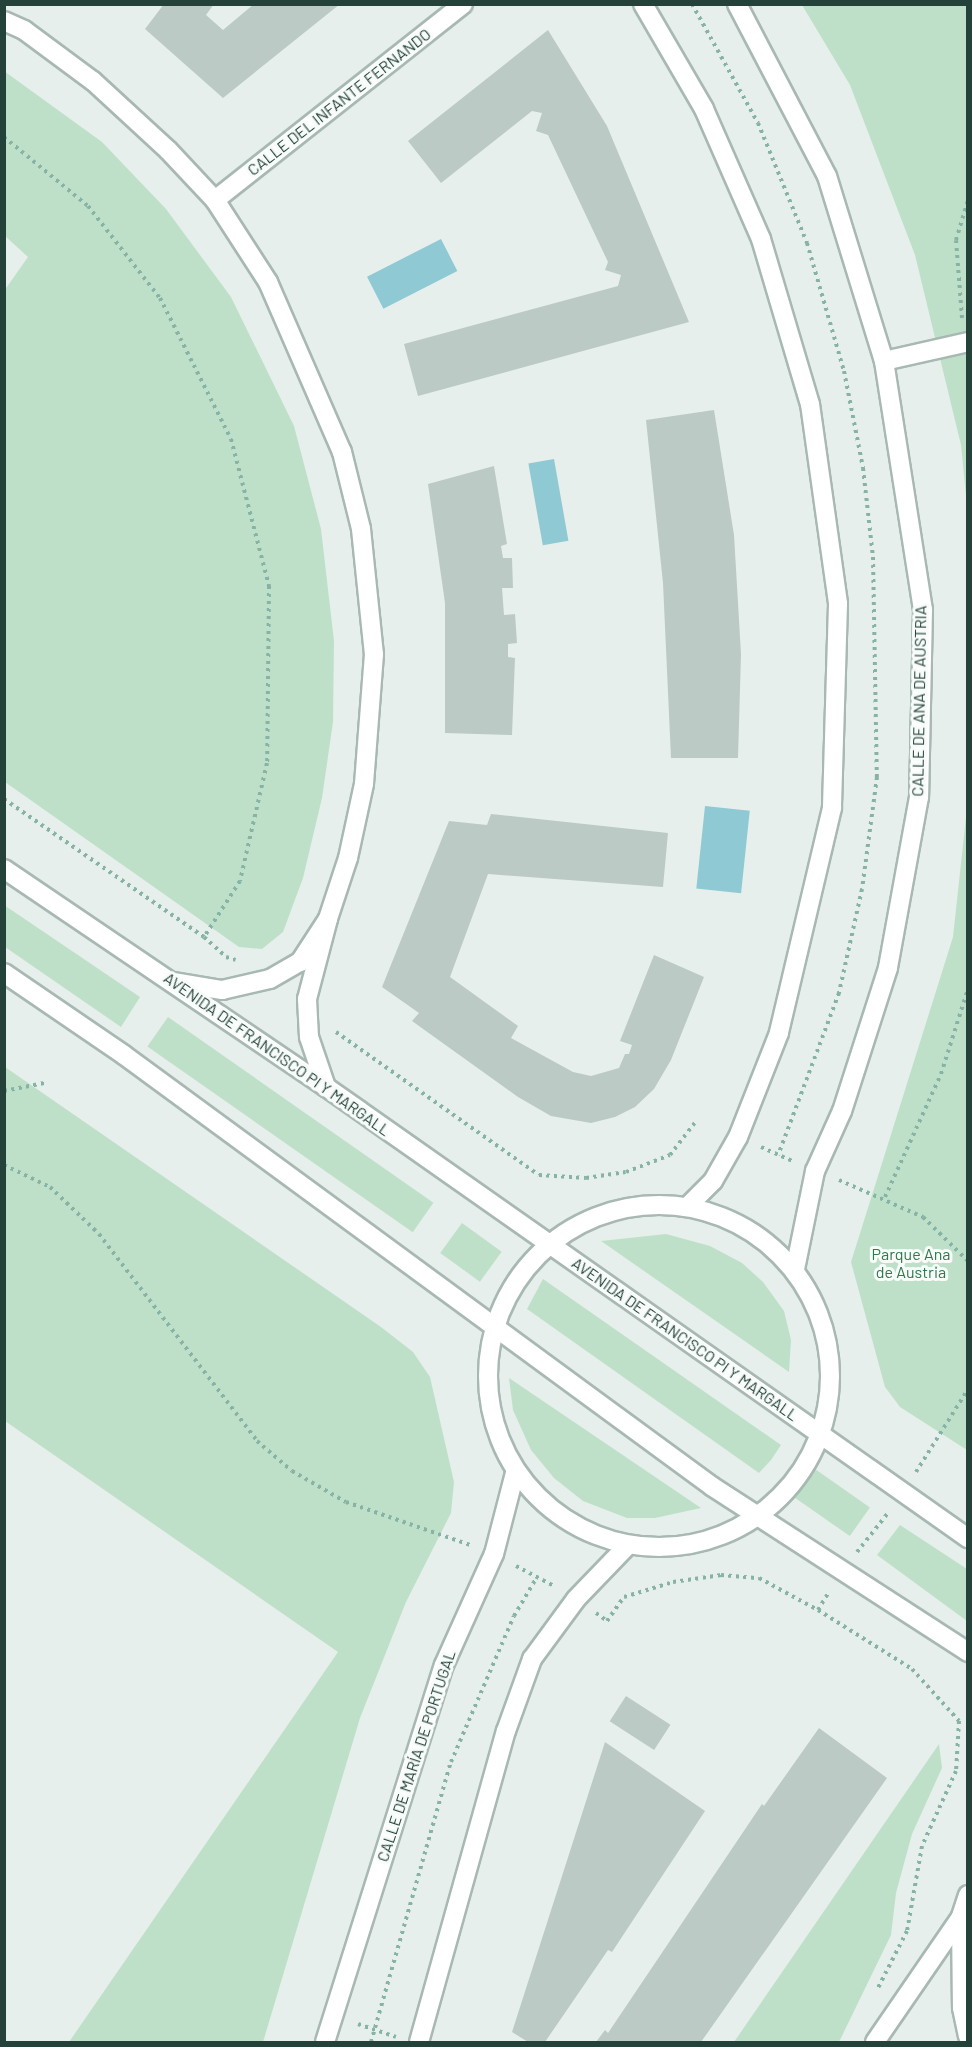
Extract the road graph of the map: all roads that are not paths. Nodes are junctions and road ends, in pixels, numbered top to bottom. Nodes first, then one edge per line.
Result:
1 (463, 4) edge
2 (643, 4) edge
3 (737, 4) edge
4 (4, 21) edge
5 (215, 200) junction
6 (965, 342) edge
7 (884, 361) junction
8 (4, 869) edge
9 (328, 919) junction
10 (4, 973) edge
11 (173, 982) junction
12 (326, 1087) junction
13 (688, 1206) junction
14 (548, 1243) junction
15 (795, 1269) junction
16 (493, 1327) junction
17 (822, 1434) junction
18 (516, 1473) junction
19 (757, 1518) junction
20 (968, 1538) edge
21 (628, 1545) junction
22 (968, 1652) edge
23 (968, 1896) edge
24 (961, 1917) junction
25 (968, 2036) edge
26 (325, 2043) edge
27 (419, 2043) edge
28 (875, 2043) edge

1 - 5 street, CALLE DEL INFANTE FERNANDO
2 - 13 street
3 - 7 street, CALLE DE ANA DE AUSTRIA
4 - 5 street
5 - 9 street
6 - 7 street
7 - 15 street, CALLE DE ANA DE AUSTRIA
8 - 11 street, AVENIDA DE FRANCISCO PI Y MARGALL
9 - 11 street
9 - 12 street
10 - 16 street
11 - 12 street, AVENIDA DE FRANCISCO PI Y MARGALL
12 - 14 street, AVENIDA DE FRANCISCO PI Y MARGALL
13 - 14 street, AVENIDA DE FRANCISCO PI Y MARGALL
13 - 15 street, AVENIDA DE FRANCISCO PI Y MARGALL
14 - 16 street, AVENIDA DE FRANCISCO PI Y MARGALL
14 - 17 street, AVENIDA DE FRANCISCO PI Y MARGALL
15 - 17 street, AVENIDA DE FRANCISCO PI Y MARGALL
16 - 18 street, AVENIDA DE FRANCISCO PI Y MARGALL
16 - 19 street
17 - 19 street, AVENIDA DE FRANCISCO PI Y MARGALL
17 - 20 street, AVENIDA DE FRANCISCO PI Y MARGALL
18 - 21 street, AVENIDA DE FRANCISCO PI Y MARGALL
18 - 26 street, CALLE DE MARÍA DE PORTUGAL
19 - 21 street, AVENIDA DE FRANCISCO PI Y MARGALL
19 - 22 street
21 - 27 street
23 - 24 street
24 - 25 street
24 - 28 street

